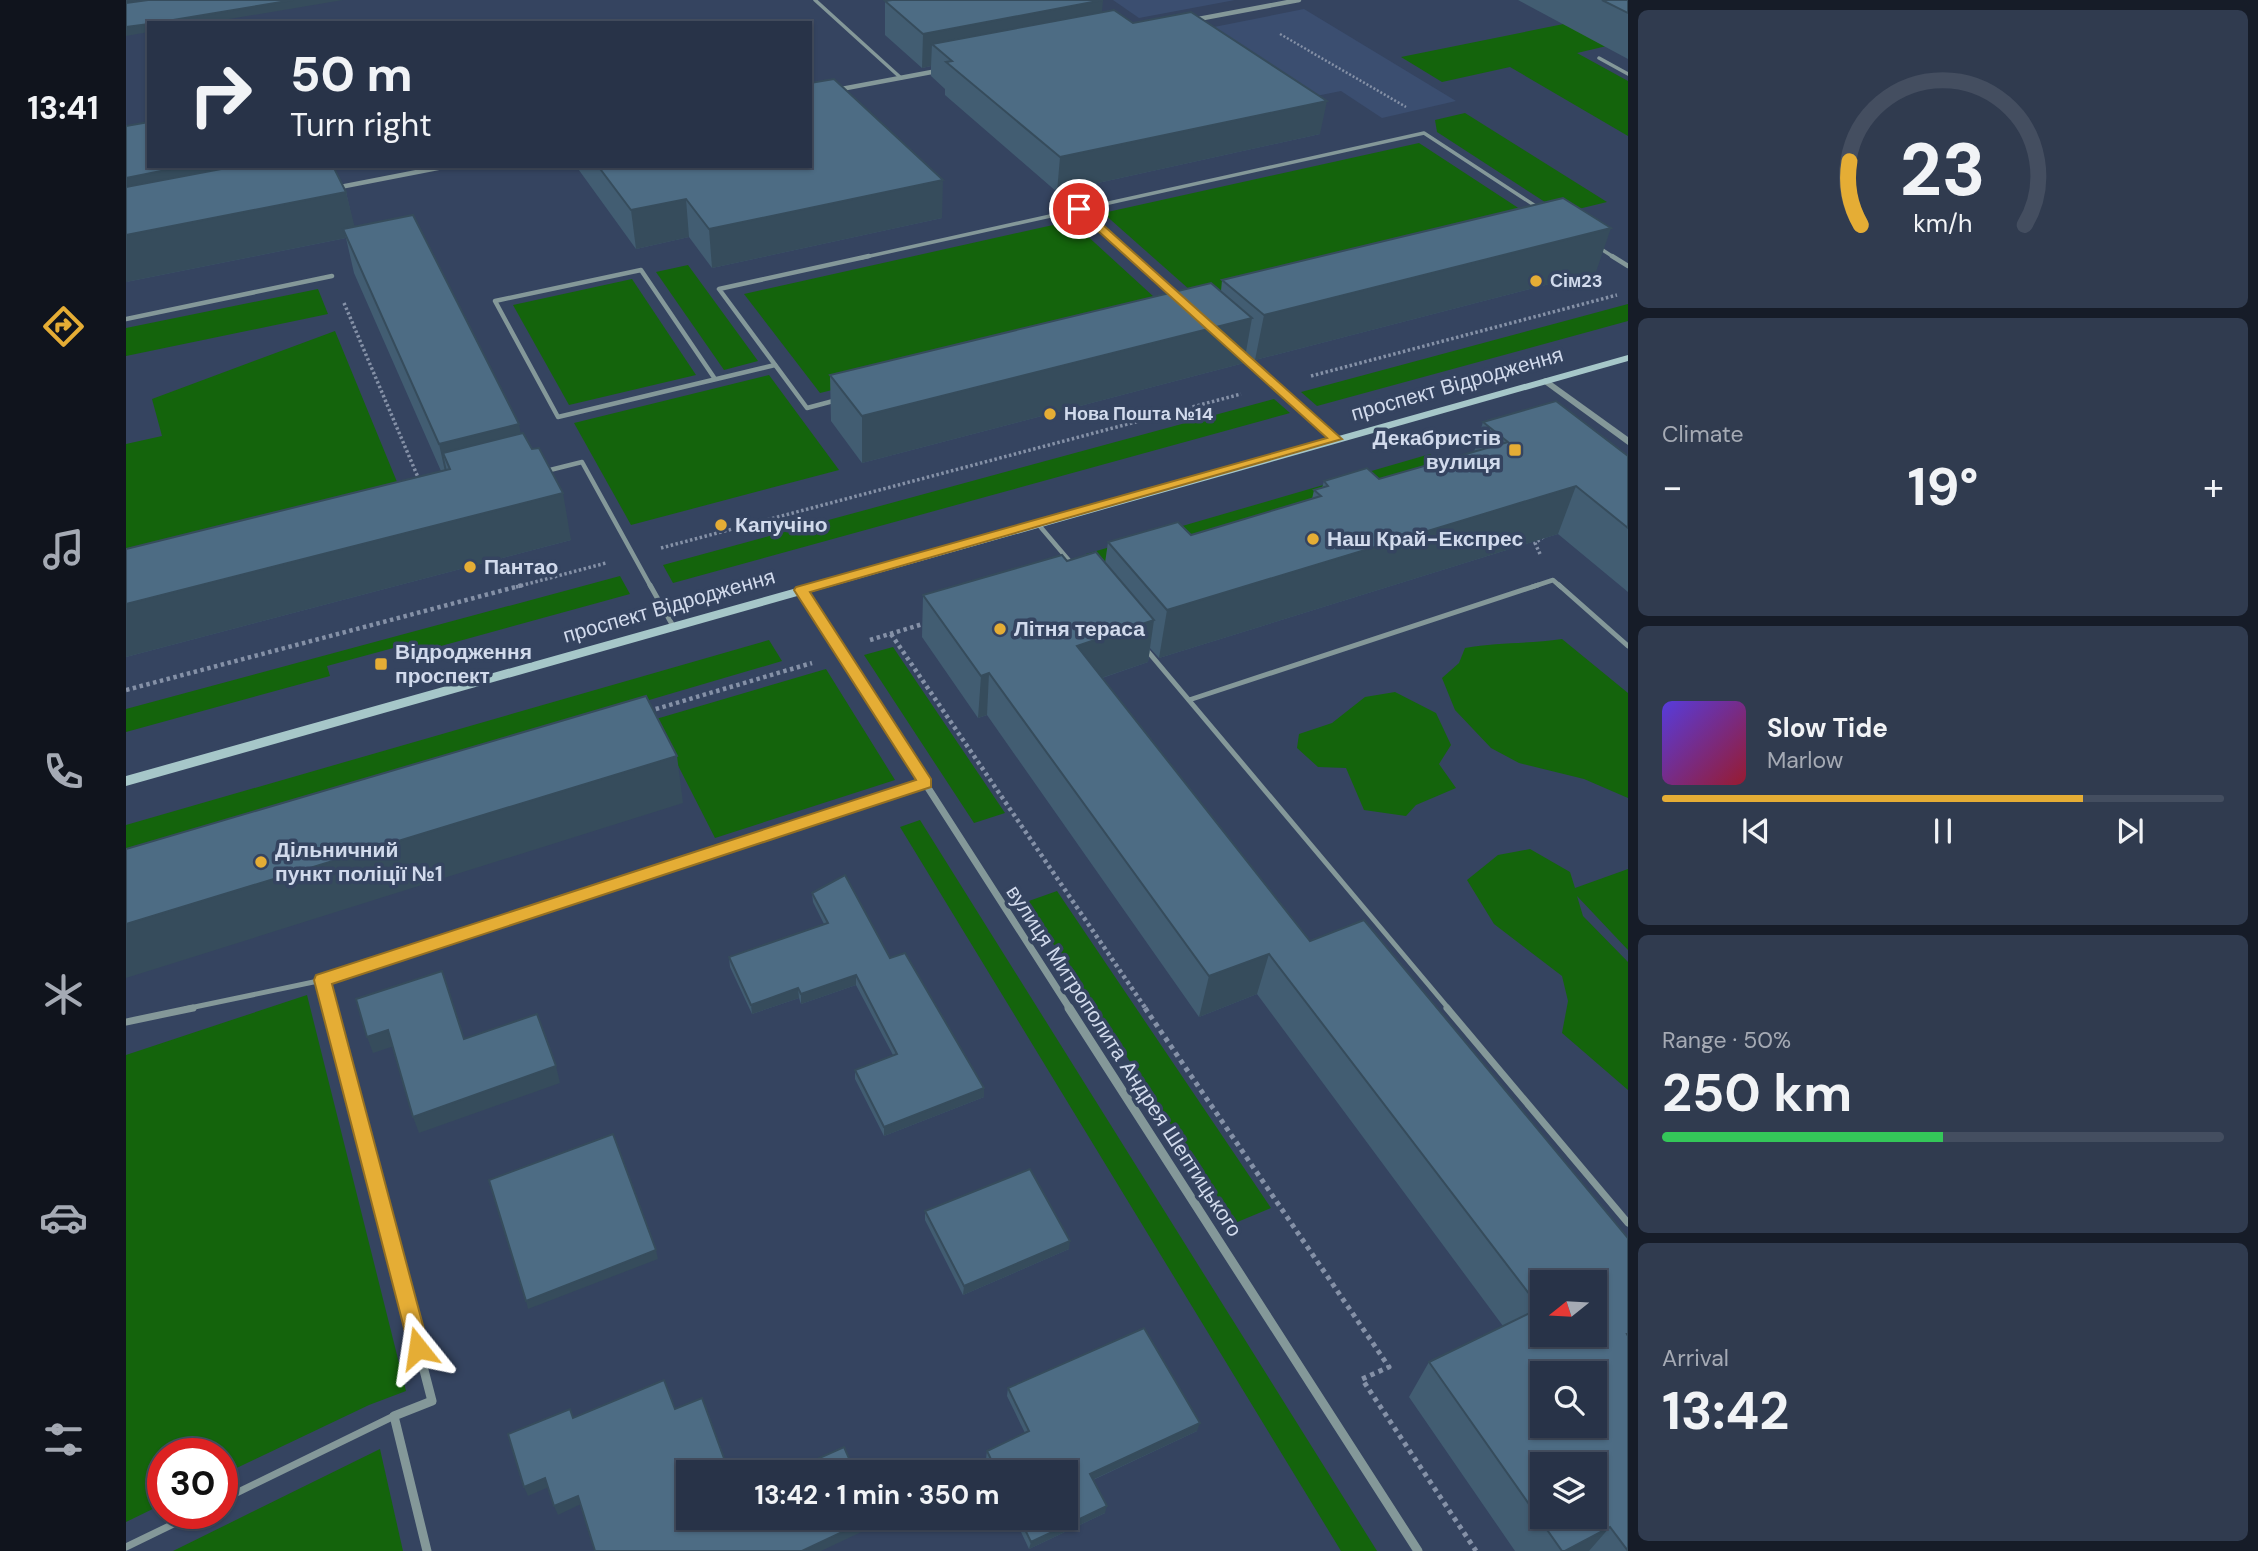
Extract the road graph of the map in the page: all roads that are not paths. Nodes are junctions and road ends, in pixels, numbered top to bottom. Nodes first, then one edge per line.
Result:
1 (816, 0) edge
2 (1299, 0) edge
3 (1180, 23) edge
4 (1599, 58) edge
5 (941, 70) edge
6 (1628, 74) edge
7 (901, 78) junction
8 (823, 93) edge
9 (438, 168) edge
10 (324, 190) edge
11 (1537, 207) edge
12 (1079, 209) junction
13 (1594, 244) edge
14 (1628, 266) edge
15 (332, 276) road end
16 (1185, 303) edge
17 (126, 319) edge
18 (1235, 349) edge
19 (1628, 358) edge
20 (775, 365) junction
21 (715, 379) junction
22 (1546, 381) junction
23 (847, 398) edge
24 (1336, 439) junction
25 (1628, 442) edge
26 (544, 472) edge
27 (1038, 524) junction
28 (1076, 568) edge
29 (802, 590) junction
30 (673, 626) junction
31 (1137, 638) edge
32 (1628, 646) edge
33 (1189, 700) junction
34 (126, 781) edge
35 (926, 783) junction
36 (323, 980) junction
37 (126, 1022) edge
38 (1628, 1223) edge
39 (394, 1416) junction
40 (238, 1492) edge
41 (163, 1529) edge
42 (126, 1547) edge
43 (427, 1551) edge
44 (1418, 1551) edge

1 - 7 lane
2 - 3 street
4 - 6 lane
5 - 7 street
7 - 8 street
9 - 10 street
11 - 12 lane
12 - 16 lane
12 - 20 lane
13 - 14 lane
15 - 17 lane
18 - 24 lane
19 - 22 main road, проспект Відродження
20 - 21 lane
20 - 23 lane
21 - 21 lane
22 - 24 main road, проспект Відродження
22 - 25 street
24 - 27 main road, проспект Відродження
26 - 30 lane
27 - 28 lane
27 - 29 main road, проспект Відродження
29 - 30 main road, проспект Відродження
29 - 35 street, вулиця Митрополита Андрея Шептицького
30 - 34 main road, проспект Відродження
31 - 33 lane
32 - 33 lane
33 - 38 lane
35 - 36 lane
35 - 44 street, вулиця Митрополита Андрея Шептицького
36 - 37 lane
36 - 39 street
39 - 40 lane
39 - 43 street
41 - 42 lane

